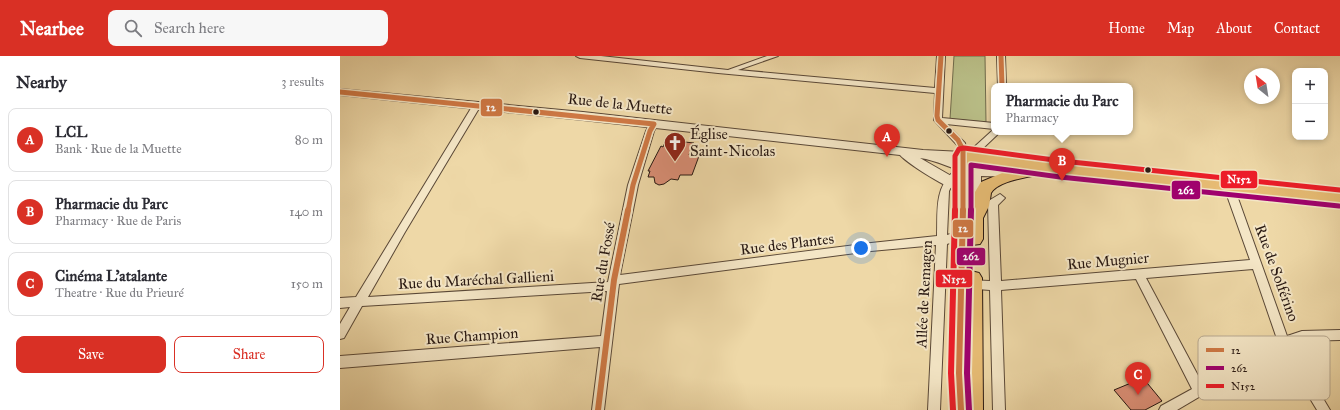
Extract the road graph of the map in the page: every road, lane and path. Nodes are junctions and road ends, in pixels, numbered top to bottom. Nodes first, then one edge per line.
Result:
1 (580, 56) edge
2 (774, 56) edge
3 (941, 56) edge
4 (1001, 56) edge
5 (634, 59) edge
6 (729, 72) junction
7 (1002, 83) edge
8 (939, 91) junction
9 (340, 92) edge
10 (478, 105) junction
11 (938, 120) junction
12 (654, 124) junction
13 (991, 126) edge
14 (992, 135) edge
15 (896, 150) junction
16 (969, 163) junction
17 (1061, 169) junction
18 (1017, 173) junction
19 (956, 185) junction
20 (1229, 187) junction
21 (1000, 198) dead end
22 (1340, 198) edge
23 (975, 218) junction
24 (964, 234) junction
25 (942, 240) junction
26 (1257, 264) junction
27 (1139, 274) junction
28 (613, 283) junction
29 (968, 285) junction
30 (996, 286) junction
31 (358, 302) junction
32 (340, 303) edge
33 (340, 334) edge
34 (1340, 334) edge
35 (1283, 336) edge
36 (1302, 336) edge
37 (606, 341) junction
38 (340, 362) edge
39 (1198, 387) edge
40 (1198, 392) edge
41 (1318, 400) edge
42 (598, 410) edge
43 (934, 410) edge
44 (961, 410) edge
45 (972, 410) edge
46 (999, 410) edge
47 (1164, 410) edge
48 (1324, 410) edge

1 - 5 street
2 - 6 street
3 - 8 street
4 - 7 street
5 - 6 street
6 - 8 street
8 - 11 street
9 - 10 street, Rue de la Muette
10 - 12 street, Rue de la Muette
10 - 31 street
11 - 13 street
11 - 16 street
12 - 15 street, Rue de la Muette
12 - 28 street, Rue du Fossé
14 - 16 street
15 - 16 street, Rue de la Muette
15 - 19 street, Rue de la Muette
16 - 17 main road
16 - 18 street, Rue de la Muette
16 - 19 main road
16 - 23 street
17 - 18 main road
17 - 20 main road
18 - 23 main road
19 - 24 main road
19 - 25 street, Allée de Remagen
20 - 22 main road
20 - 26 street, Rue de Solférino
21 - 30 street
23 - 29 main road
24 - 25 street, Rue des Plantes
24 - 29 main road
25 - 28 street, Rue des Plantes
25 - 43 street, Allée de Remagen
26 - 27 street, Rue Mugnier
26 - 35 street, Rue de Solférino
27 - 30 street, Rue Mugnier
27 - 39 street
28 - 31 street, Rue du Maréchal Gallieni
28 - 37 street, Rue du Fossé
29 - 30 street, Rue Mugnier
29 - 44 main road
29 - 45 main road
30 - 46 street
31 - 32 street, Rue du Maréchal Gallieni
31 - 33 street
34 - 36 street
37 - 38 street, Rue Champion
37 - 42 street, Rue du Fossé
40 - 47 street
41 - 48 street, Rue de Solférino

